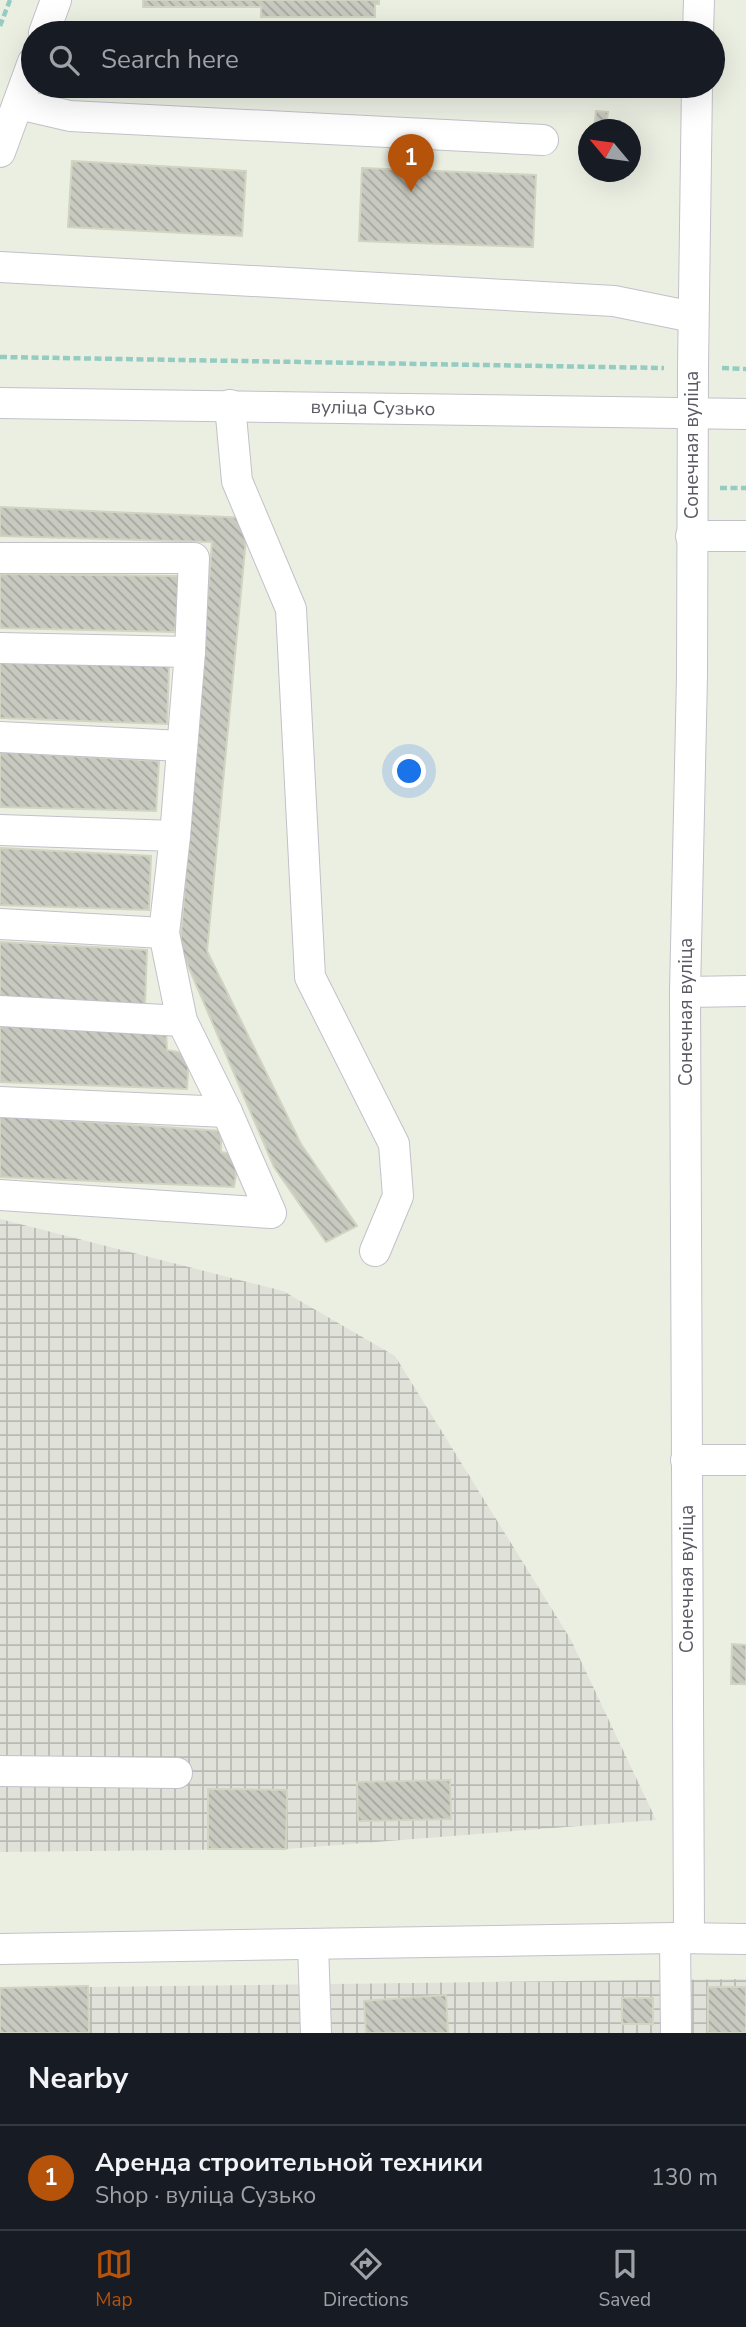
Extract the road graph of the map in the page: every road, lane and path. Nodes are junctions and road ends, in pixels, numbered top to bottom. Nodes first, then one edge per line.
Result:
1 (10, 0) edge
2 (56, 0) edge
3 (699, 0) edge
4 (48, 21) edge
5 (698, 21) edge
6 (0, 26) edge
7 (21, 96) edge
8 (697, 98) edge
9 (18, 104) junction
10 (543, 140) dead end
11 (0, 152) edge
12 (0, 267) edge
13 (693, 317) junction
14 (0, 357) edge
15 (693, 368) junction
16 (746, 369) edge
17 (0, 404) edge
18 (230, 405) junction
19 (692, 413) junction
20 (746, 414) edge
21 (691, 536) junction
22 (746, 536) edge
23 (0, 558) edge
24 (0, 648) edge
25 (190, 652) junction
26 (0, 737) edge
27 (182, 746) junction
28 (0, 830) edge
29 (175, 836) junction
30 (0, 924) edge
31 (164, 933) junction
32 (746, 991) edge
33 (685, 992) junction
34 (0, 1011) edge
35 (182, 1021) junction
36 (0, 1101) edge
37 (227, 1112) junction
38 (0, 1195) edge
39 (375, 1251) dead end
40 (686, 1460) junction
41 (746, 1460) edge
42 (0, 1771) edge
43 (177, 1773) dead end
44 (682, 1938) junction
45 (746, 1939) edge
46 (313, 1944) junction
47 (0, 1949) edge
48 (316, 2033) edge
49 (676, 2033) edge

1 - 6 path
2 - 4 street
3 - 5 street
7 - 9 street
8 - 13 street, Сонечная вуліца
9 - 10 street
9 - 11 street
12 - 13 street
13 - 15 street, Сонечная вуліца
14 - 15 path
15 - 16 path
15 - 19 street, Сонечная вуліца
17 - 18 street, вуліца Сузько
18 - 19 street, вуліца Сузько
18 - 39 street
19 - 20 street, вуліца Сузько
19 - 21 street, Сонечная вуліца
21 - 22 street
21 - 33 street, Сонечная вуліца
23 - 25 street
24 - 25 street
25 - 27 street
26 - 27 street
27 - 29 street
28 - 29 street
29 - 31 street
30 - 31 street
31 - 35 street
32 - 33 street
33 - 40 street, Сонечная вуліца
34 - 35 street
35 - 37 street
36 - 37 street
37 - 38 street
40 - 41 street
40 - 44 street, Сонечная вуліца
42 - 43 street
44 - 45 street
44 - 46 street
44 - 49 street, Сонечная вуліца
46 - 47 street
46 - 48 street

